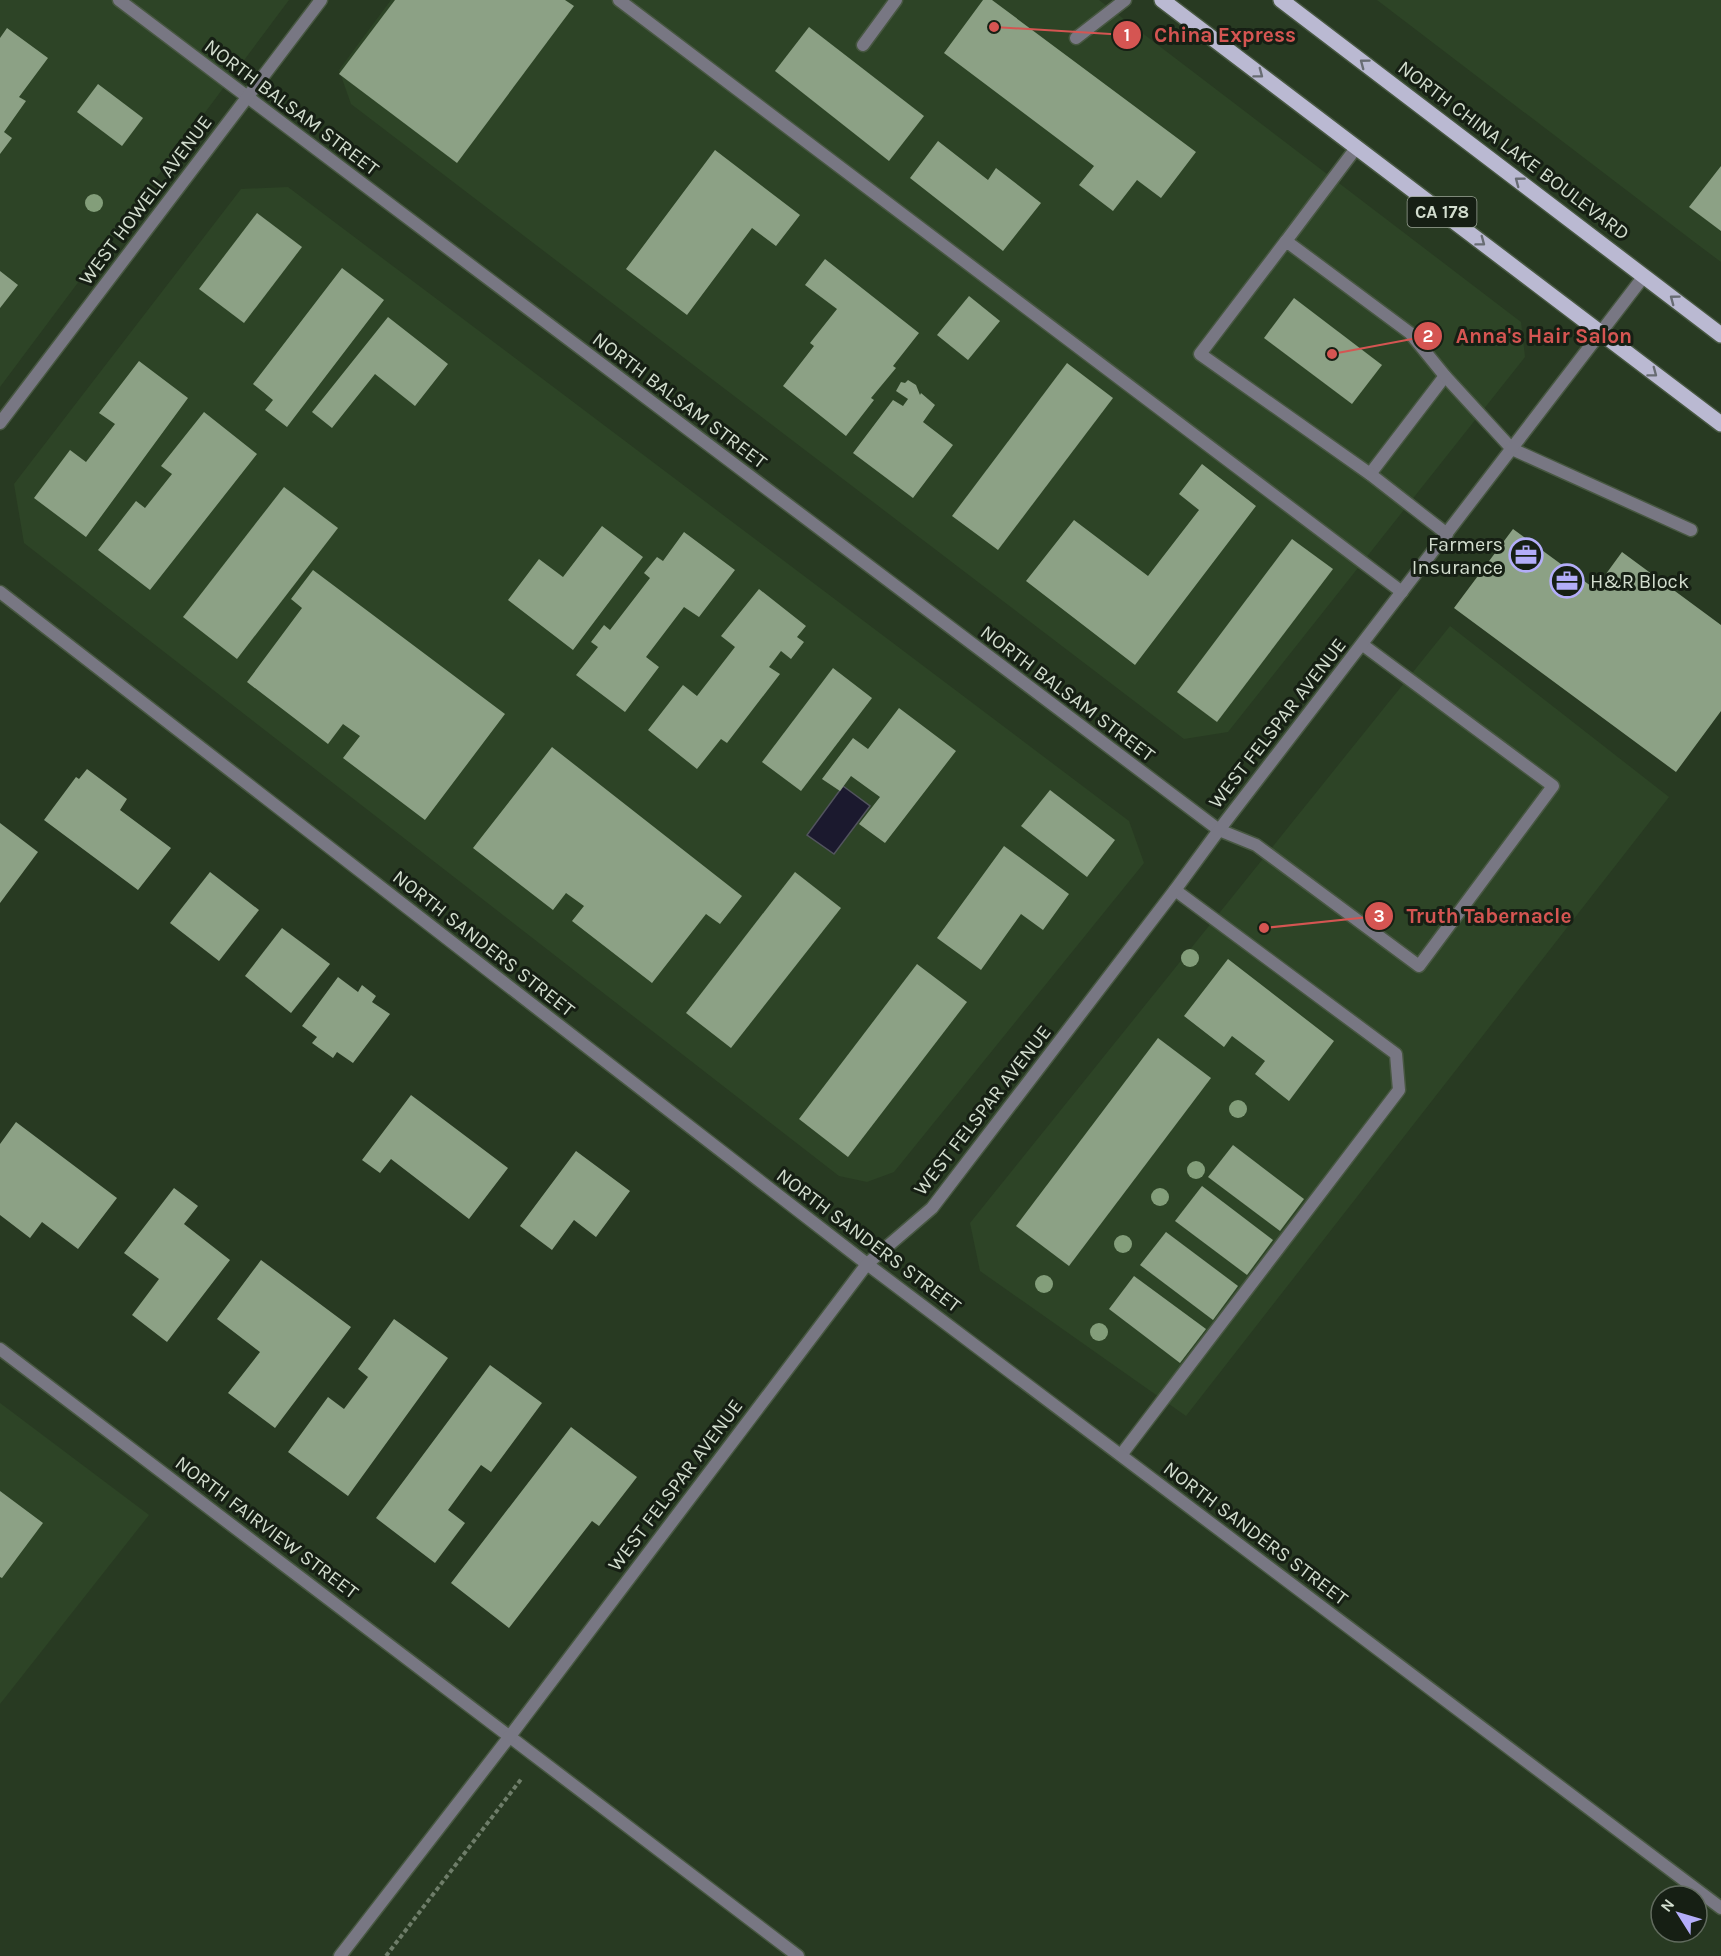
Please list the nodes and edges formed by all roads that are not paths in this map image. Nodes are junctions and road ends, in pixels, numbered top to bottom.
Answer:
1 (119, 0) edge
2 (321, 0) edge
3 (619, 0) edge
4 (896, 0) edge
5 (1125, 0) edge
6 (1162, 0) edge
7 (1281, 0) edge
8 (1076, 38) dead end
9 (863, 45) dead end
10 (248, 97) junction
11 (1356, 148) junction
12 (1286, 241) junction
13 (1644, 276) junction
14 (1600, 332) junction
15 (1721, 334) edge
16 (1445, 376) junction
17 (0, 423) edge
18 (1721, 424) edge
19 (1512, 449) junction
20 (1370, 474) junction
21 (1691, 530) dead end
22 (1447, 534) junction
23 (0, 592) edge
24 (1402, 592) junction
25 (1363, 645) junction
26 (1219, 830) junction
27 (1175, 890) junction
28 (867, 1264) junction
29 (0, 1349) edge
30 (1121, 1455) junction
31 (510, 1736) junction
32 (1721, 1908) edge
33 (340, 1956) edge
34 (798, 1956) edge

1 - 10 street, NORTH BALSAM STREET
2 - 10 street, WEST HOWELL AVENUE
3 - 24 street
4 - 9 street
5 - 8 street
6 -> 11 main road, CA 178
13 -> 7 main road, NORTH CHINA LAKE BOULEVARD
10 - 17 street, WEST HOWELL AVENUE
10 - 26 street, NORTH BALSAM STREET
11 - 12 street
11 -> 14 main road, CA 178
12 - 16 street
12 - 20 street
13 - 14 street, WEST FELSPAR AVENUE
15 -> 13 main road, NORTH CHINA LAKE BOULEVARD
14 -> 18 main road, CA 178
14 - 19 street, WEST FELSPAR AVENUE
16 - 19 street
16 - 20 street
19 - 21 street
19 - 22 street, WEST FELSPAR AVENUE
20 - 22 street
22 - 24 street, WEST FELSPAR AVENUE
23 - 28 street, NORTH SANDERS STREET
24 - 25 street, WEST FELSPAR AVENUE
25 - 26 street, WEST FELSPAR AVENUE
25 - 26 street, NORTH BALSAM STREET
26 - 27 street, WEST FELSPAR AVENUE
27 - 28 street, WEST FELSPAR AVENUE
27 - 30 street
28 - 30 street, NORTH SANDERS STREET
28 - 31 street, WEST FELSPAR AVENUE
29 - 31 street, NORTH FAIRVIEW STREET
30 - 32 street, NORTH SANDERS STREET
31 - 33 street, WEST FELSPAR AVENUE
31 - 34 street, NORTH FAIRVIEW STREET

